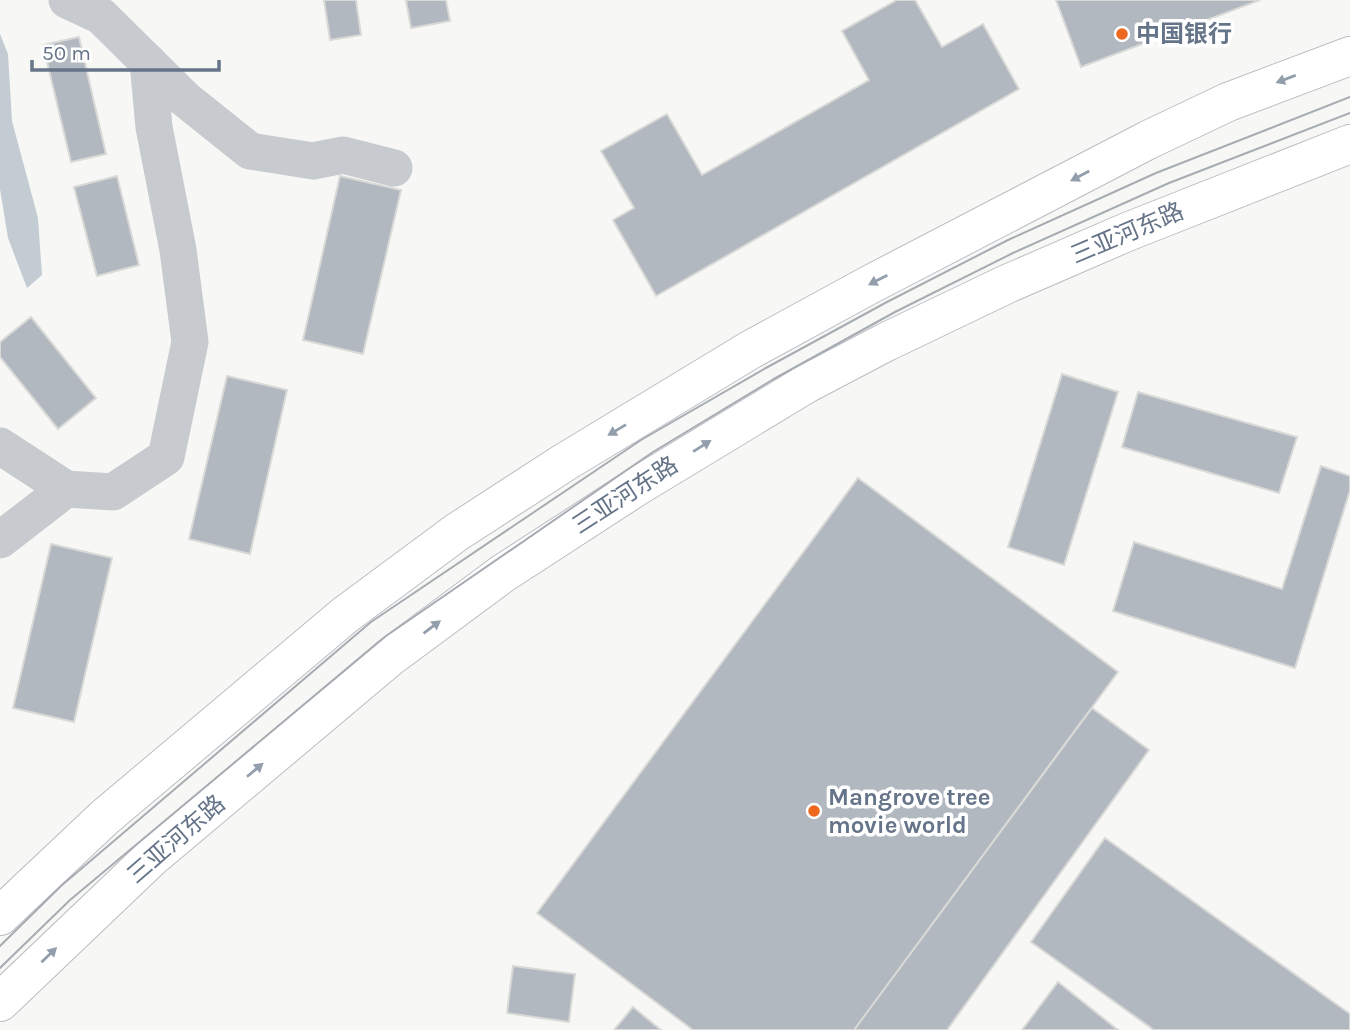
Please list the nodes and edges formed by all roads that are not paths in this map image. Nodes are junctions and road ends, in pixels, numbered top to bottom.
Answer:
1 (67, 0) edge
2 (1350, 56) edge
3 (148, 62) junction
4 (1350, 144) edge
5 (394, 168) dead end
6 (0, 446) edge
7 (66, 489) junction
8 (0, 540) edge
9 (0, 916) edge
10 (0, 1002) edge

1 - 3 lane
2 -> 9 main road
3 - 5 lane
3 - 7 lane
10 -> 4 main road, 三亚河东路
6 - 7 lane
7 - 8 lane

